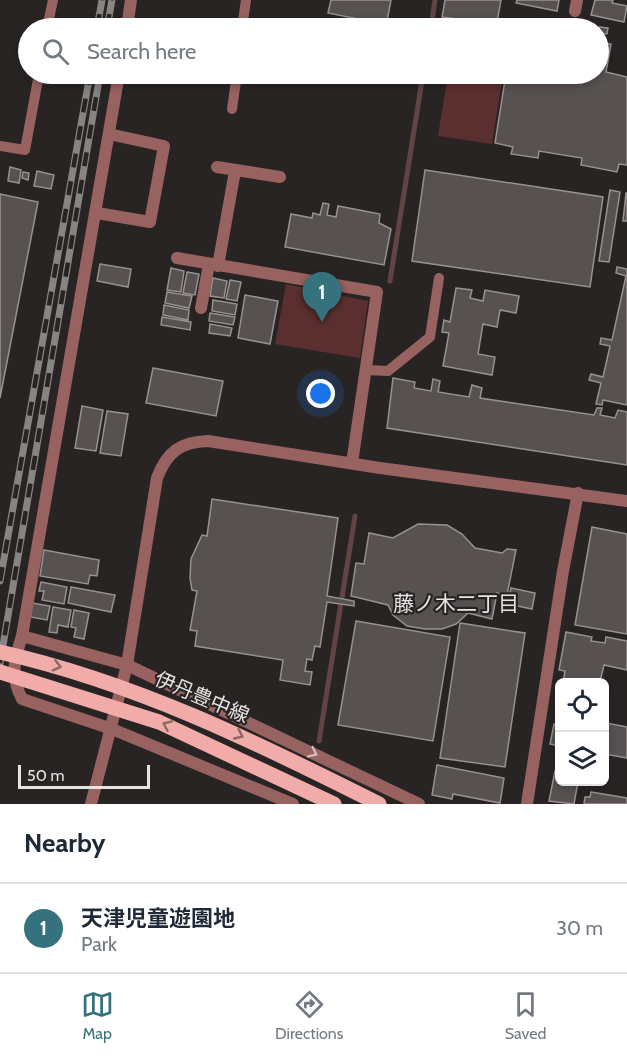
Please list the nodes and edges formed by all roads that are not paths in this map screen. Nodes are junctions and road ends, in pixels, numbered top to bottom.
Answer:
1 (52, 0) edge
2 (131, 0) edge
3 (246, 0) edge
4 (49, 18) edge
5 (128, 18) edge
6 (243, 18) edge
7 (37, 84) edge
8 (117, 84) edge
9 (236, 84) edge
10 (232, 109) dead end
11 (109, 134) junction
12 (0, 146) edge
13 (217, 167) dead end
14 (234, 171) junction
15 (280, 177) dead end
16 (97, 213) junction
17 (177, 258) dead end
18 (214, 265) junction
19 (439, 278) dead end
20 (201, 308) dead end
21 (366, 370) junction
22 (352, 464) junction
23 (578, 493) junction
24 (627, 501) edge
25 (22, 636) junction
26 (0, 652) edge
27 (127, 665) junction
28 (0, 672) edge
29 (112, 729) junction
30 (92, 804) edge
31 (293, 804) edge
32 (334, 804) edge
33 (379, 804) edge
34 (419, 804) edge
35 (527, 804) edge

1 - 4 lane
2 - 5 street
3 - 6 lane
7 - 12 lane
8 - 11 street
9 - 10 lane
11 - 16 street
11 - 16 street
13 - 14 street
14 - 15 street
14 - 18 street
16 - 25 street
17 - 18 street
18 - 20 street
18 - 21 street
19 - 21 lane
21 - 22 street
22 - 23 street
22 - 27 street
23 - 24 street
23 - 35 street
25 - 27 street
25 - 29 street
26 -> 33 main road, 伊丹豊中線, bridge
27 - 29 street
27 -> 34 street
32 -> 28 main road, 伊丹豊中線, bridge
29 - 30 street
29 - 31 street

